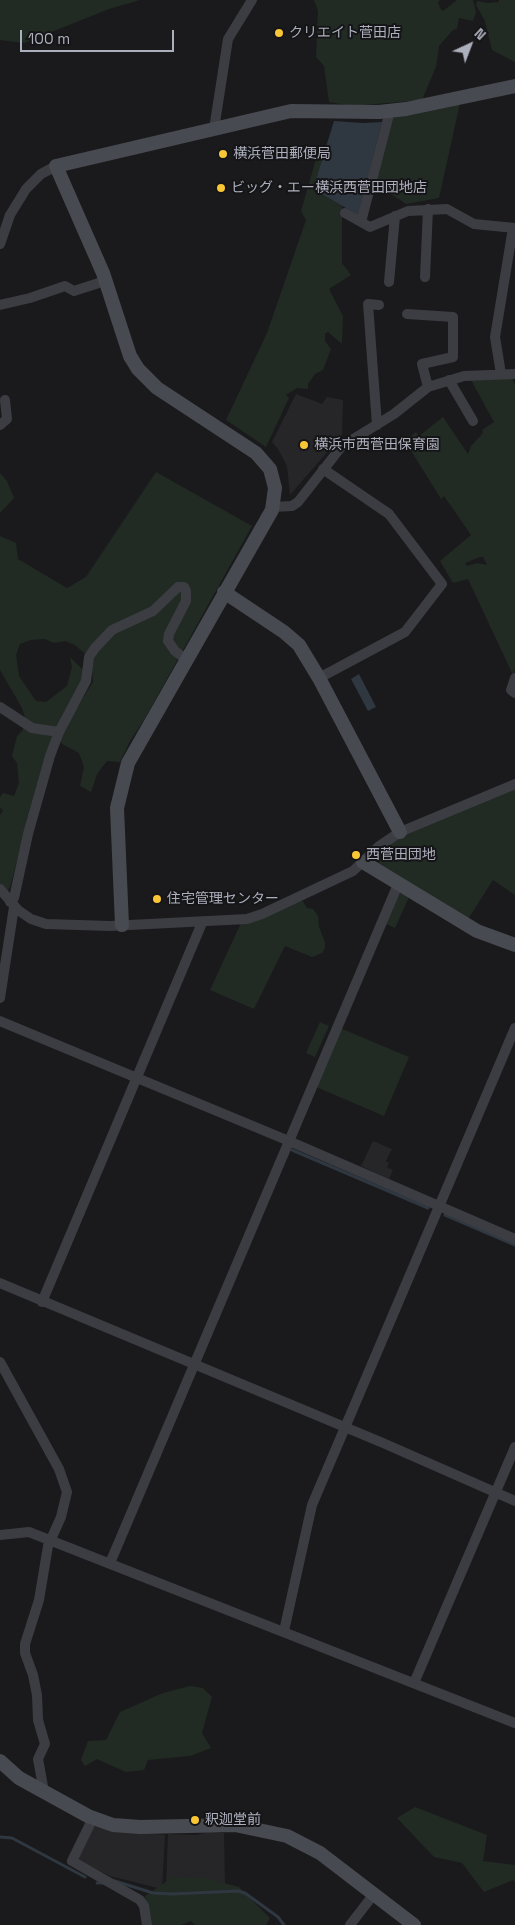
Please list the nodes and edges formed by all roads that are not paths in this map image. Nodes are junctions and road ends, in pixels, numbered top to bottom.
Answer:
1 (252, 0) edge
2 (515, 86) edge
3 (390, 111) junction
4 (214, 128) junction
5 (56, 166) junction
6 (428, 209) junction
7 (345, 213) dead end
8 (395, 216) junction
9 (5, 217) edge
10 (361, 222) junction
11 (514, 228) edge
12 (0, 244) edge
13 (425, 277) dead end
14 (105, 282) junction
15 (389, 282) dead end
16 (0, 305) edge
17 (379, 305) dead end
18 (407, 314) dead end
19 (501, 374) junction
20 (515, 374) edge
21 (449, 380) junction
22 (428, 387) junction
23 (5, 400) dead end
24 (473, 421) dead end
25 (0, 425) edge
26 (377, 425) junction
27 (323, 469) junction
28 (272, 507) junction
29 (224, 592) junction
30 (186, 659) junction
31 (320, 678) junction
32 (515, 678) edge
33 (515, 693) edge
34 (0, 707) edge
35 (58, 732) junction
36 (515, 784) edge
37 (400, 832) junction
38 (363, 862) junction
39 (399, 882) junction
40 (0, 889) edge
41 (12, 904) junction
42 (202, 923) junction
43 (122, 926) junction
44 (515, 944) edge
45 (0, 998) edge
46 (0, 1020) edge
47 (515, 1028) edge
48 (138, 1079) junction
49 (289, 1141) junction
50 (440, 1206) junction
51 (515, 1238) edge
52 (0, 1283) edge
53 (42, 1302) junction
54 (0, 1362) edge
55 (194, 1365) junction
56 (344, 1428) junction
57 (515, 1447) edge
58 (495, 1493) junction
59 (515, 1501) edge
60 (0, 1535) edge
61 (50, 1540) junction
62 (110, 1563) junction
63 (284, 1631) junction
64 (414, 1683) junction
65 (515, 1723) edge
66 (2, 1768) edge
67 (44, 1792) junction
68 (93, 1818) junction
69 (374, 1894) junction
70 (147, 1925) edge
71 (350, 1925) edge
72 (414, 1925) edge

1 - 4 street
2 - 3 street
3 - 4 street
3 - 10 street
4 - 5 street
5 - 9 street
5 - 14 street
6 - 8 street
6 - 11 street
6 - 13 street
7 - 10 street
8 - 10 street
8 - 15 street
9 - 12 street
11 - 19 street
14 - 16 street
14 - 28 street
17 - 26 street
18 - 22 street
19 - 20 street
19 - 21 street
21 - 22 street
21 - 24 street
22 - 26 street
23 - 25 street
26 - 27 street
27 - 28 street
27 - 31 street
28 - 29 street
29 - 30 street
29 - 31 street
30 - 35 street
30 - 43 street
31 - 37 street
32 - 33 street
34 - 35 street
35 - 41 street
36 - 37 street
37 - 38 street
38 - 39 street
38 - 42 street
39 - 44 street
39 - 49 street
40 - 41 street
41 - 43 street
41 - 45 street
42 - 43 street
42 - 48 street
46 - 48 street
47 - 50 street
48 - 49 street
48 - 53 street
49 - 50 street
49 - 55 street
50 - 51 street
50 - 56 street
52 - 53 street
53 - 55 street
54 - 61 street
55 - 56 street
55 - 62 street
56 - 58 street
56 - 63 street
57 - 58 street
58 - 59 street
58 - 64 street
60 - 61 street
61 - 62 street
61 - 67 street
62 - 63 street
63 - 64 street
64 - 65 street
66 - 67 street
67 - 68 street
68 - 69 street
68 - 70 street
69 - 71 street
69 - 72 street

